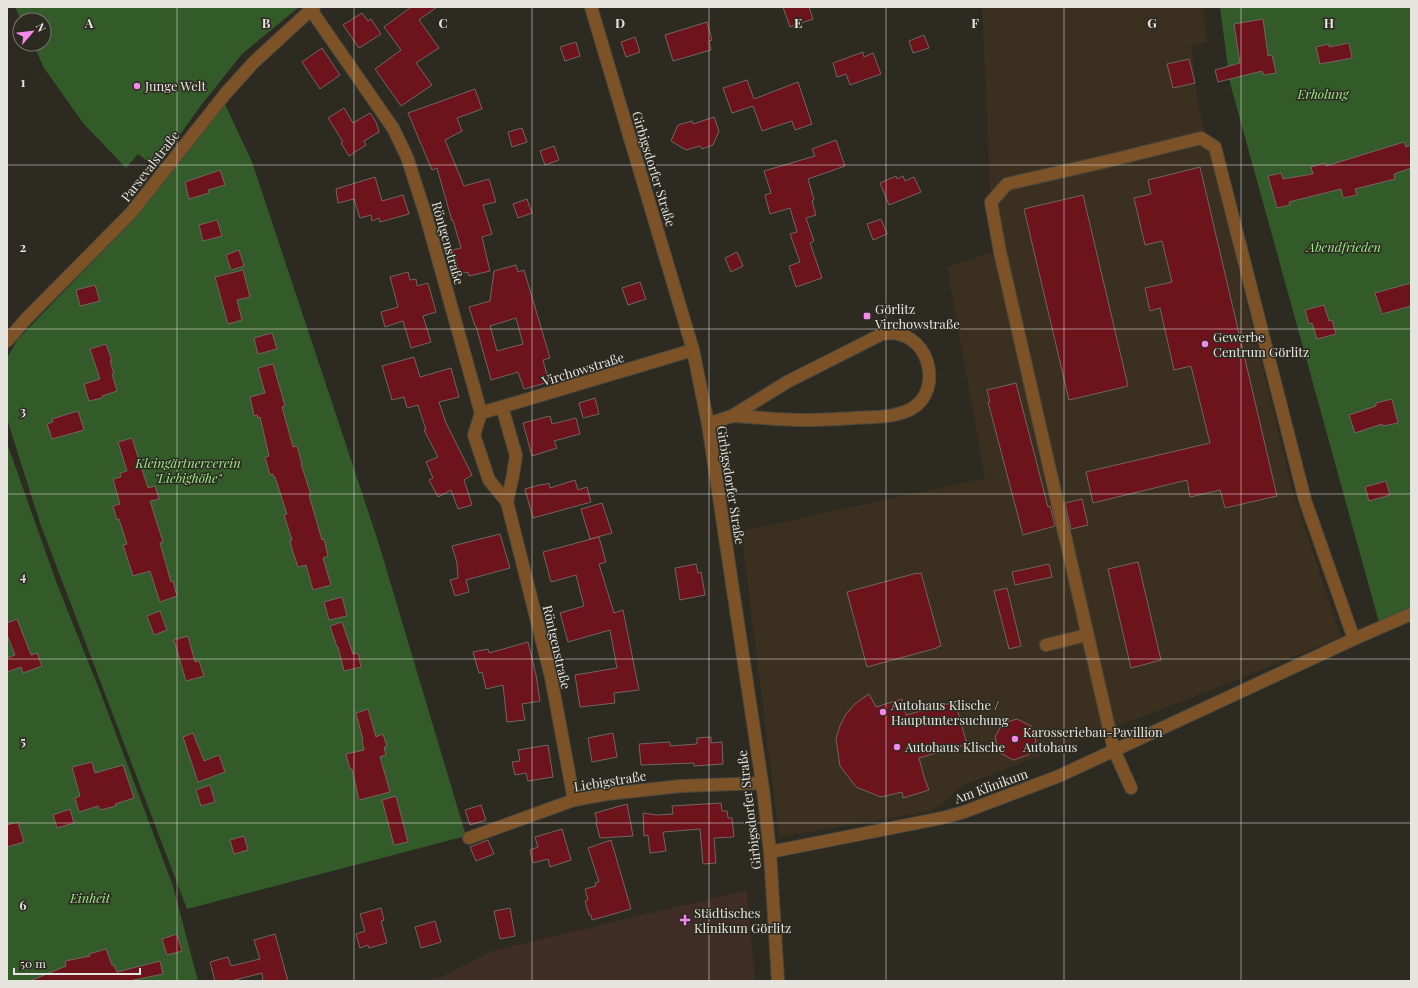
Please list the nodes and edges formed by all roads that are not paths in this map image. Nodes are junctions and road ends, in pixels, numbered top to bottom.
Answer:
1 (591, 7) edge
2 (313, 8) edge
3 (7, 341) edge
4 (693, 350) junction
5 (502, 407) junction
6 (481, 413) junction
7 (732, 416) junction
8 (708, 424) junction
9 (507, 502) junction
10 (1411, 614) edge
11 (1087, 635) junction
12 (1354, 639) junction
13 (1046, 645) dead end
14 (1114, 750) junction
15 (762, 782) junction
16 (1131, 788) dead end
17 (574, 800) junction
18 (469, 838) dead end
19 (770, 852) junction
20 (774, 980) edge

1 - 4 street, Girbigsdorfer Straße
2 - 3 street, Parsevalstraße
2 - 6 street, Röntgenstraße
4 - 5 street, Virchowstraße
4 - 8 street, Girbigsdorfer Straße
5 - 6 street, Virchowstraße
5 - 9 street, Röntgenstraße
6 - 9 street, Röntgenstraße
7 - 7 street
7 - 8 street
8 - 15 street, Girbigsdorfer Straße
9 - 17 street, Röntgenstraße
10 - 12 street, Am Klinikum
11 - 12 street
11 - 13 street
11 - 14 street
12 - 14 street, Am Klinikum
14 - 16 street
14 - 19 street, Am Klinikum
15 - 17 street, Liebigstraße
15 - 19 street, Girbigsdorfer Straße
17 - 18 street, Liebigstraße
19 - 20 street, Girbigsdorfer Straße

